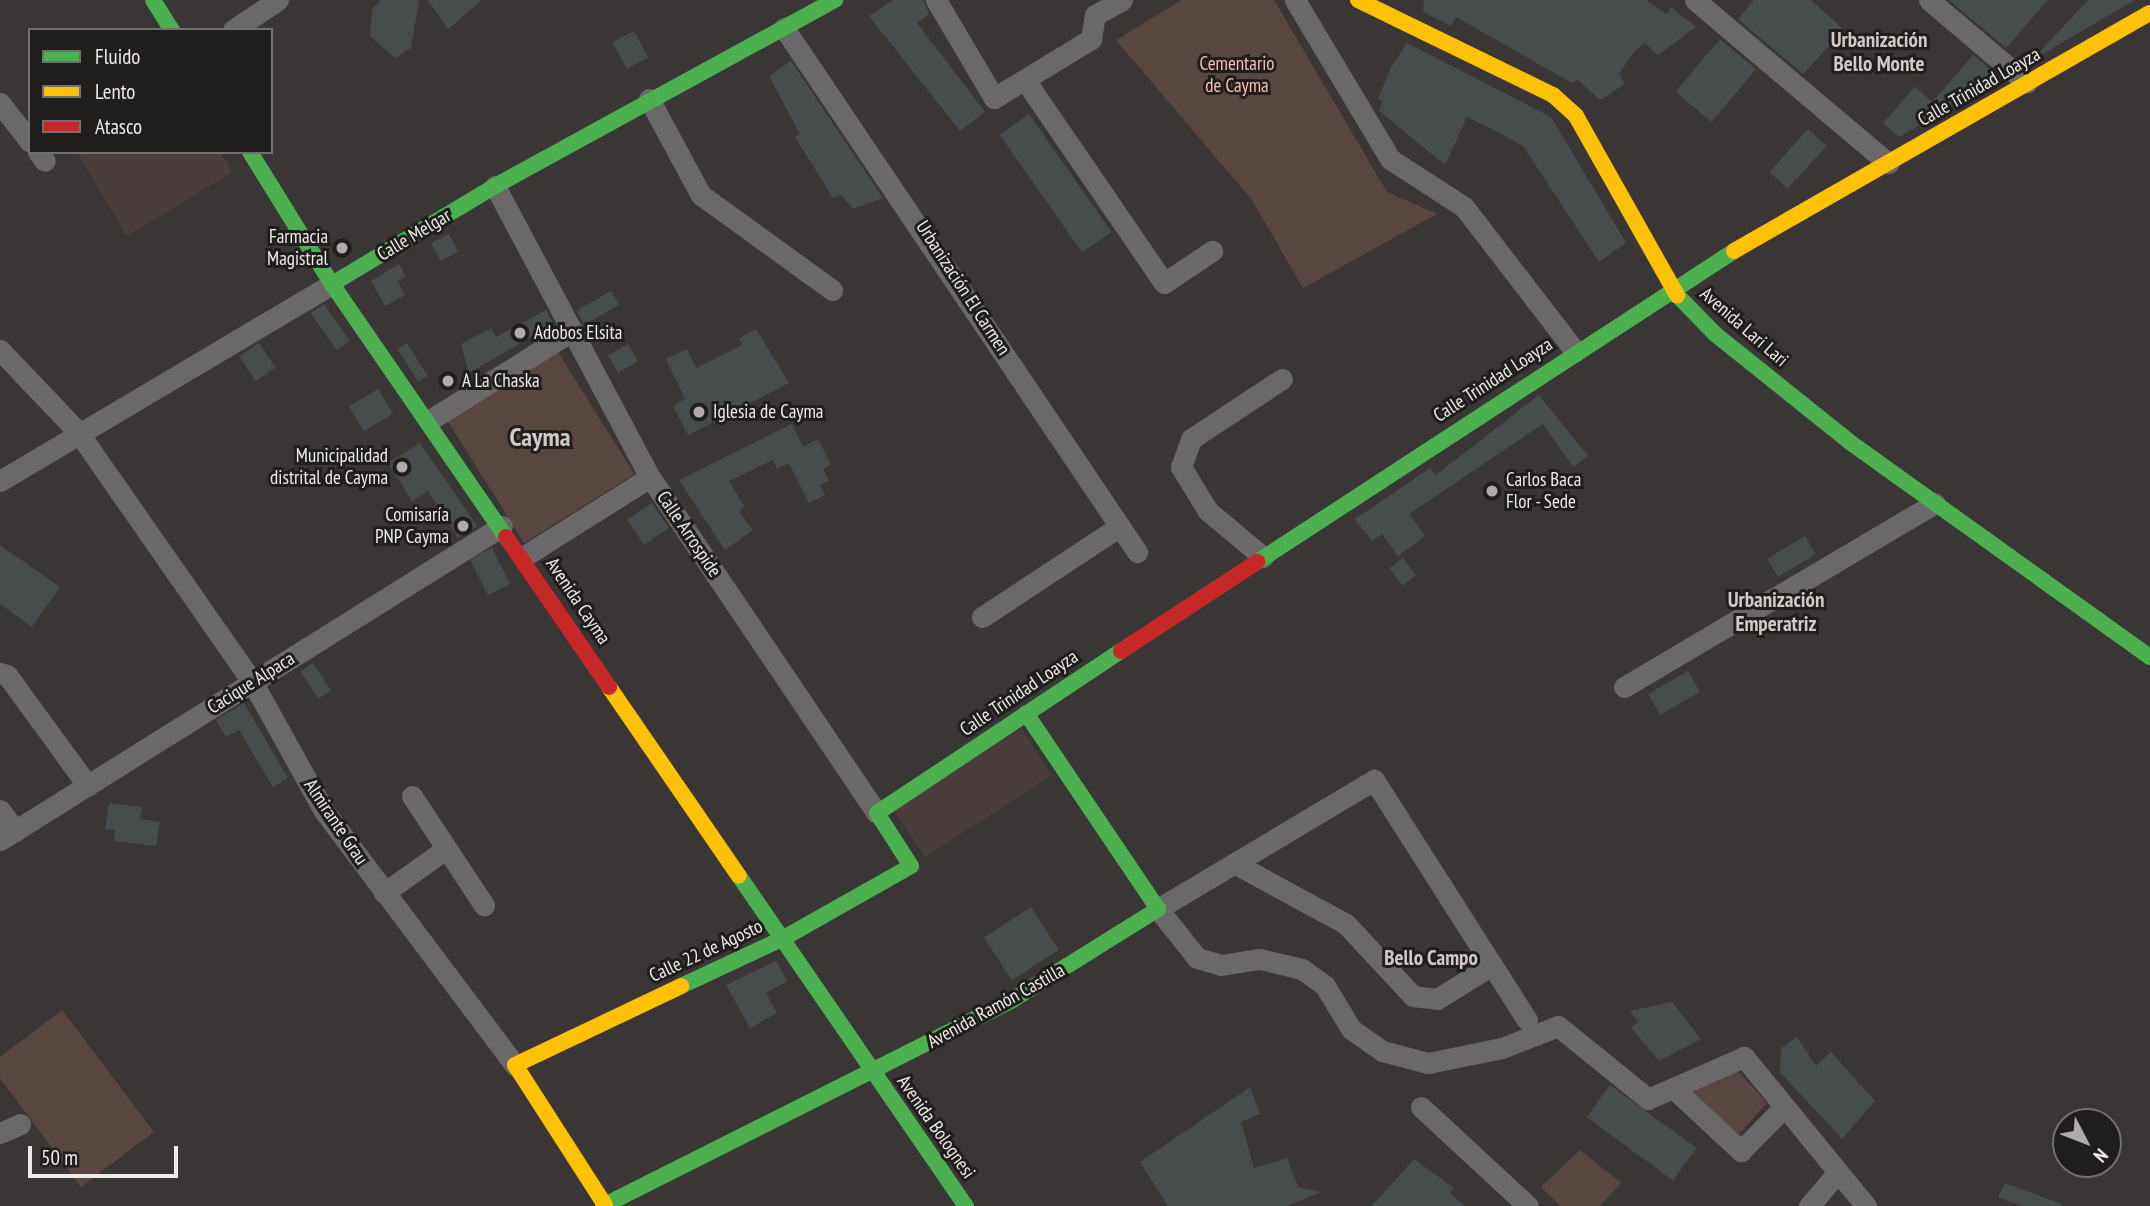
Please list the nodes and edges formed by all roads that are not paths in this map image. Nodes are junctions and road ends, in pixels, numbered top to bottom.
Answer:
1 (153, 0) edge
2 (278, 0) edge
3 (835, 0) edge
4 (936, 0) edge
5 (1122, 0) edge
6 (1295, 0) edge
7 (1358, 0) edge
8 (1695, 0) edge
9 (1928, 0) edge
10 (2143, 0) edge
11 (1099, 5) edge
12 (2150, 5) edge
13 (2150, 13) edge
14 (785, 27) junction
15 (171, 28) edge
16 (236, 28) edge
17 (1025, 80) junction
18 (2027, 83) junction
19 (649, 99) junction
20 (0, 103) edge
21 (28, 139) edge
22 (251, 154) edge
23 (1888, 163) junction
24 (495, 186) junction
25 (1212, 251) dead end
26 (332, 284) junction
27 (1670, 288) junction
28 (832, 289) dead end
29 (572, 331) junction
30 (0, 350) edge
31 (1575, 351) junction
32 (1282, 379) dead end
33 (430, 420) junction
34 (78, 432) junction
35 (650, 477) junction
36 (0, 481) edge
37 (1935, 503) junction
38 (502, 526) junction
39 (1120, 526) junction
40 (1137, 552) dead end
41 (523, 556) junction
42 (1263, 557) junction
43 (982, 617) dead end
44 (2150, 657) edge
45 (0, 673) edge
46 (253, 683) junction
47 (1624, 687) dead end
48 (1026, 713) junction
49 (88, 786) junction
50 (412, 796) dead end
51 (0, 810) edge
52 (877, 813) junction
53 (7, 836) edge
54 (447, 848) junction
55 (1234, 863) junction
56 (911, 866) joint
57 (384, 893) junction
58 (484, 905) dead end
59 (1158, 909) junction
60 (782, 939) junction
61 (1492, 965) junction
62 (1527, 1020) dead end
63 (514, 1065) junction
64 (872, 1072) junction
65 (1673, 1088) junction
66 (1421, 1107) dead end
67 (1784, 1107) junction
68 (20, 1124) dead end
69 (0, 1133) edge
70 (1838, 1172) junction
71 (605, 1206) edge
72 (966, 1206) edge
73 (1528, 1206) edge
74 (1809, 1206) edge
75 (1866, 1206) edge

1 - 15 street
2 - 16 street
3 - 14 street, Calle Melgar
4 - 17 street
5 - 11 street
6 - 31 street
7 - 27 street, Avenida Lari Lari
8 - 23 street
9 - 18 street
10 - 12 street
11 - 17 street
13 - 18 street, Calle Trinidad Loayza
14 - 19 street, Calle Melgar
14 - 39 street, Urbanización El Carmen
17 - 25 street
18 - 23 street, Calle Trinidad Loayza
19 - 24 street, Calle Melgar
19 - 28 street
20 - 21 street
22 - 26 street, Avenida Cayma
23 - 27 street, Calle Trinidad Loayza
24 - 26 street, Calle Melgar
24 - 29 street, Calle Arrospide
26 - 33 street, Avenida Cayma
26 - 34 street, Calle Melgar
27 - 31 street, Calle Trinidad Loayza
27 - 37 street, Avenida Lari Lari
29 - 33 street
29 - 35 street, Calle Arrospide
30 - 34 street, Almirante Grau
31 - 42 street, Calle Trinidad Loayza
32 - 42 street
33 - 38 street, Avenida Cayma
34 - 36 street, Calle Melgar
34 - 46 street, Almirante Grau
35 - 41 street
35 - 52 street, Calle Arrospide
37 - 44 street, Avenida Lari Lari
37 - 47 street
38 - 41 street, Avenida Cayma
38 - 46 street, Cacique Alpaca
39 - 40 street, Urbanización El Carmen
39 - 43 street
41 - 60 street, Avenida Cayma
42 - 48 street, Calle Trinidad Loayza
45 - 49 street
46 - 49 street, Cacique Alpaca
46 - 57 street, Almirante Grau
48 - 52 street, Calle Trinidad Loayza
48 - 59 street
49 - 53 street, Cacique Alpaca
50 - 54 street
51 - 53 street
52 - 56 street, Calle Arrospide
54 - 57 street
54 - 58 street
55 - 59 street, Avenida Ramón Castilla
55 - 61 street
55 - 61 street, Avenida Ramón Castilla
56 - 60 street, Calle 22 de Agosto
57 - 63 street, Almirante Grau
59 - 64 street, Avenida Ramón Castilla
59 - 65 street
60 - 63 street, Calle 22 de Agosto
60 - 64 street, Avenida Cayma
61 - 62 street
63 - 71 street, Almirante Grau
64 - 71 street, Avenida Ramón Castilla
64 - 72 street, Avenida Bolognesi
65 - 67 street
65 - 67 street
66 - 73 street
67 - 70 street
68 - 69 street
70 - 74 street
70 - 75 street

